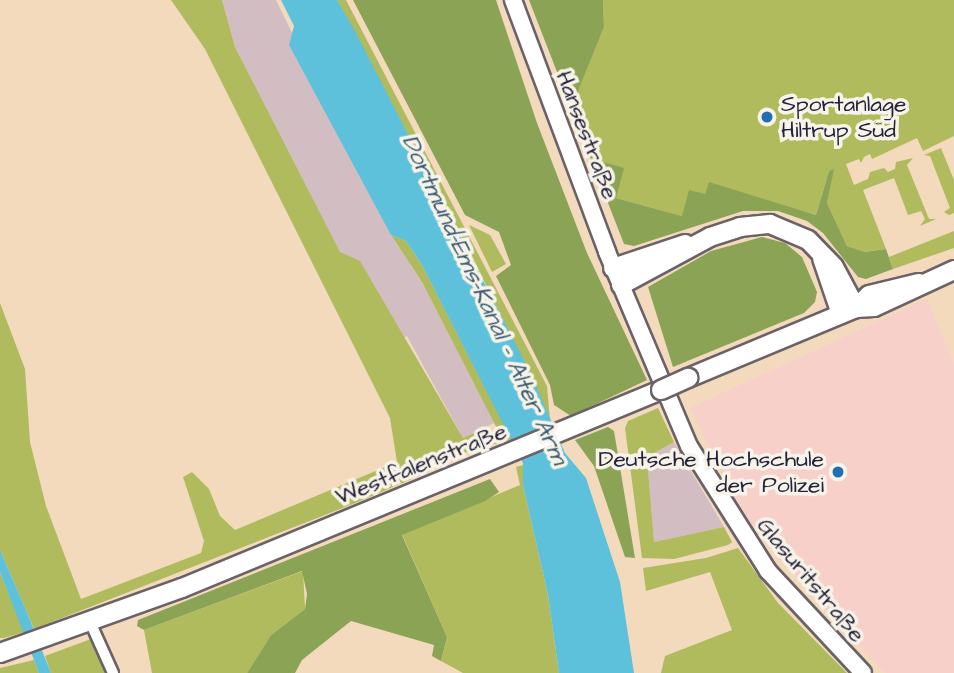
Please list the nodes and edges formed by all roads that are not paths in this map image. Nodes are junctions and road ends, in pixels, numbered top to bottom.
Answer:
1 (513, 0) edge
2 (696, 243) junction
3 (614, 268) junction
4 (954, 270) edge
5 (621, 285) junction
6 (849, 311) junction
7 (90, 624) junction
8 (5, 652) edge
9 (113, 673) edge
10 (863, 673) edge

1 - 3 main road, Hansestraße
2 - 3 main road
2 - 5 main road
2 - 6 main road
3 - 5 main road, Hansestraße
4 - 6 main road, Westfalenstraße
5 - 10 main road, Glasuritstraße
6 - 7 main road, Westfalenstraße, bridge
7 - 8 main road, Westfalenstraße
7 - 9 street

